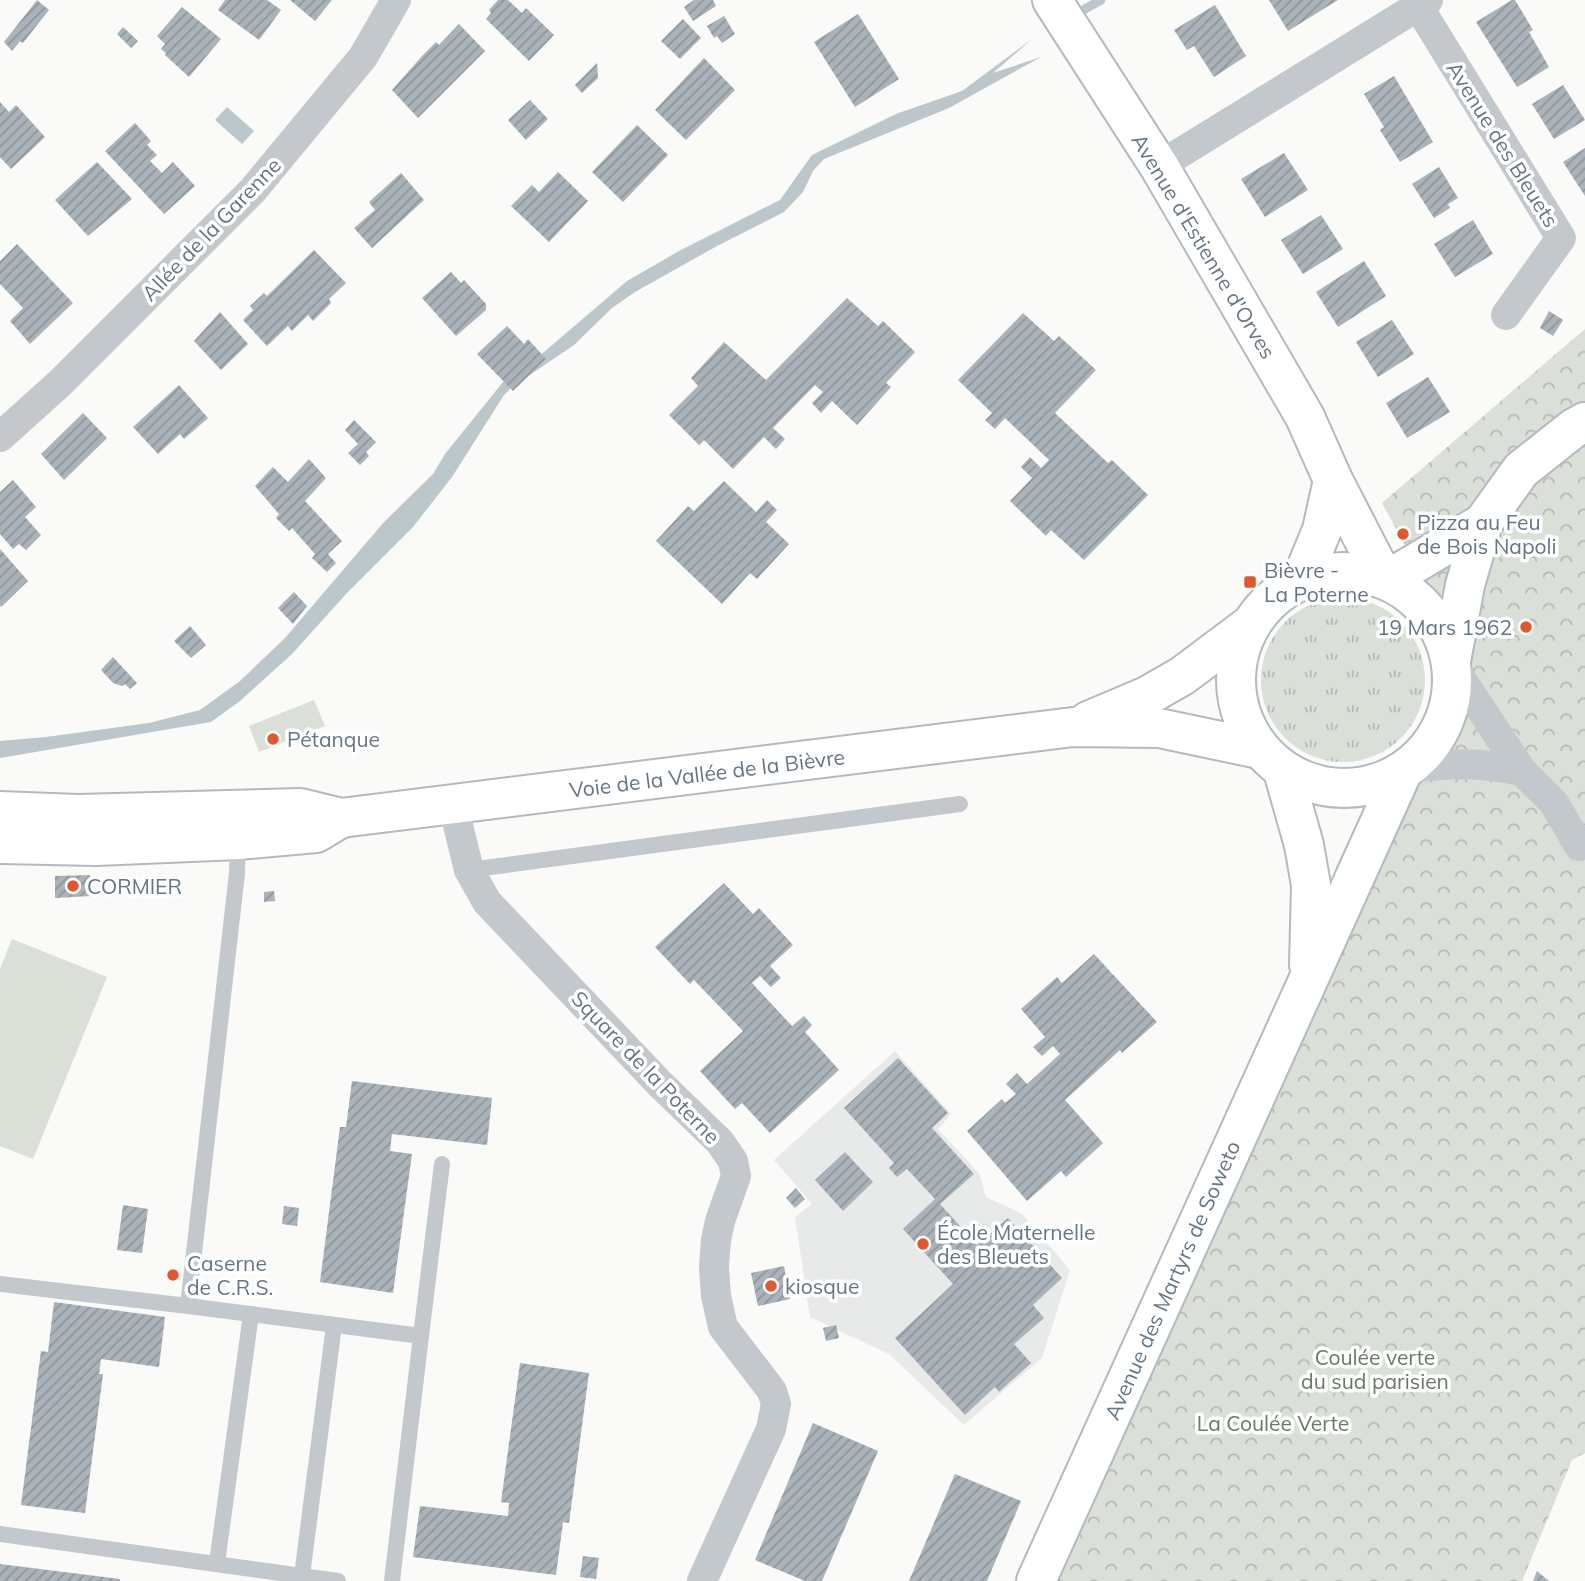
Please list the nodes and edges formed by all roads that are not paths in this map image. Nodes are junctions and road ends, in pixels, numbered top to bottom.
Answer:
1 (396, 0) edge
2 (1422, 3) edge
3 (1058, 9) edge
4 (1159, 166) junction
5 (1506, 315) dead end
6 (1585, 422) edge
7 (0, 437) edge
8 (1333, 480) junction
9 (1483, 523) junction
10 (1385, 580) junction
11 (1301, 581) junction
12 (1250, 625) junction
13 (1452, 664) junction
14 (1073, 727) junction
15 (1271, 760) junction
16 (1405, 771) junction
17 (1522, 771) junction
18 (960, 804) dead end
19 (453, 805) junction
20 (270, 809) junction
21 (0, 811) edge
22 (341, 818) junction
23 (0, 828) edge
24 (238, 840) junction
25 (0, 844) edge
26 (1579, 846) dead end
27 (469, 870) junction
28 (1309, 979) junction
29 (442, 1164) dead end
30 (0, 1284) edge
31 (188, 1306) junction
32 (251, 1314) junction
33 (334, 1325) junction
34 (421, 1336) junction
35 (0, 1534) edge
36 (217, 1563) junction
37 (302, 1576) junction
38 (338, 1581) edge
39 (392, 1581) edge
40 (702, 1581) edge
41 (1036, 1581) edge

1 - 7 street, Allée de la Garenne
2 - 4 street, Avenue des Bleuets
2 - 5 street, Avenue des Bleuets
3 - 4 main road, Avenue d'Estienne d'Orves
4 - 8 main road, Avenue d'Estienne d'Orves
6 - 9 main road
8 - 10 main road, Avenue d'Estienne d'Orves
8 - 11 main road
9 - 10 main road
9 - 13 main road
10 - 11 main road
10 - 13 main road
11 - 12 main road
12 - 14 main road, Voie de la Vallée de la Bièvre
12 - 15 main road
13 - 16 main road
13 - 17 street
14 - 15 main road, Voie de la Vallée de la Bièvre
14 - 19 main road, Voie de la Vallée de la Bièvre
15 - 16 main road
15 - 28 main road, Avenue des Martyrs de Soweto
16 - 17 street
16 - 28 main road, Avenue des Martyrs de Soweto
17 - 26 street
18 - 27 lane
19 - 22 main road, Voie de la Vallée de la Bièvre
19 - 27 street, Square de la Poterne
20 - 21 main road, Voie de la Vallée de la Bièvre
20 - 22 main road, Voie de la Vallée de la Bièvre
20 - 23 main road
22 - 24 main road, Voie de la Vallée de la Bièvre
24 - 25 main road, Voie de la Vallée de la Bièvre
24 - 31 lane
27 - 40 street, Square de la Poterne
28 - 41 main road, Avenue des Martyrs de Soweto
29 - 34 lane
30 - 31 lane
31 - 32 lane
32 - 33 lane
32 - 36 lane
33 - 34 lane
33 - 37 lane
34 - 39 lane
35 - 36 lane
36 - 37 lane
37 - 38 lane

